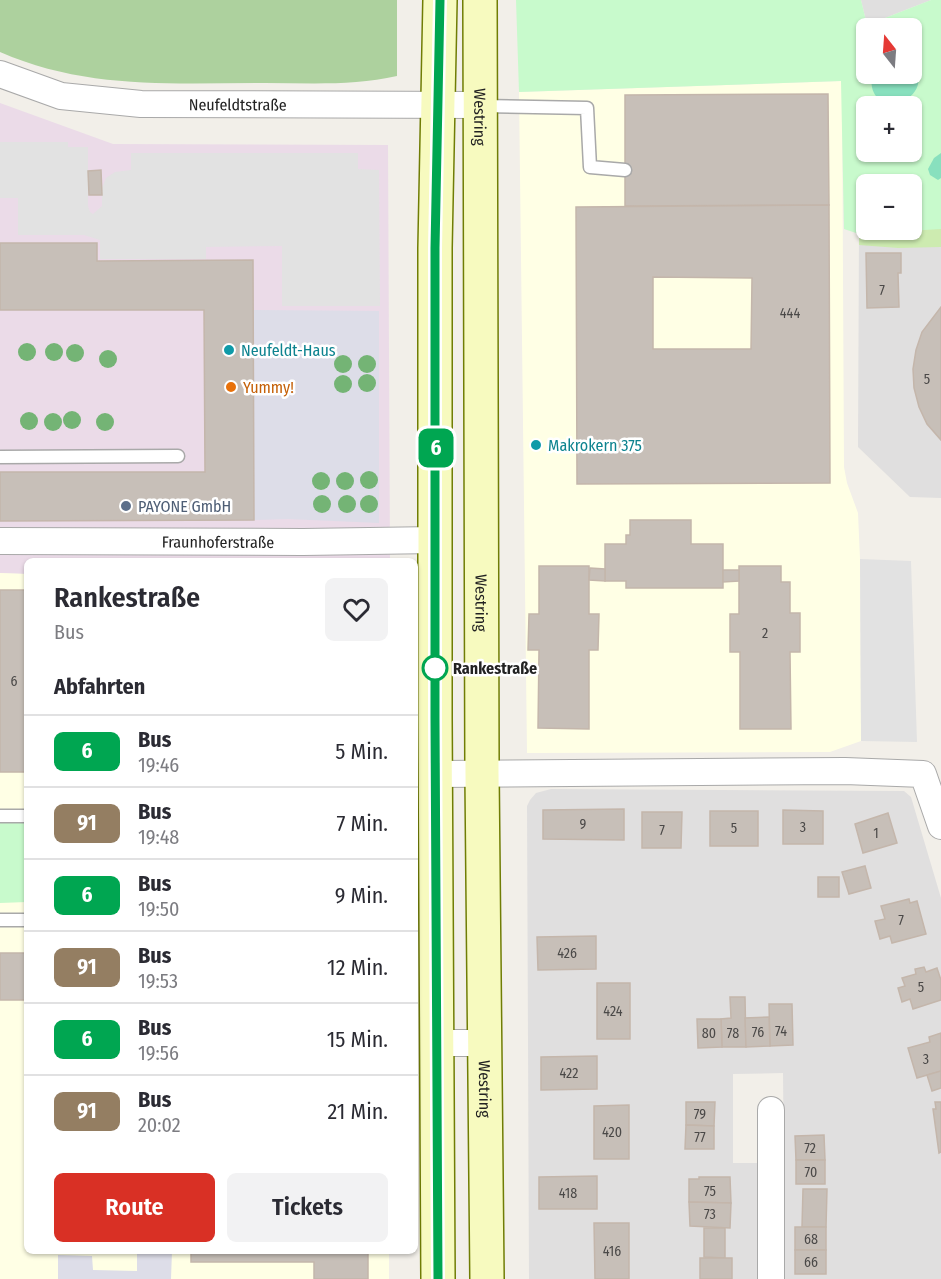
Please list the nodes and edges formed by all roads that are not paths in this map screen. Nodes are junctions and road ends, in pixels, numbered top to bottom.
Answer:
1 (440, 0) edge
2 (480, 0) edge
3 (0, 74) edge
4 (438, 104) junction
5 (479, 105) junction
6 (625, 170) dead end
7 (178, 456) dead end
8 (0, 457) edge
9 (436, 540) junction
10 (0, 541) edge
11 (303, 552) edge
12 (435, 774) junction
13 (482, 774) junction
14 (0, 816) edge
15 (24, 816) edge
16 (941, 826) edge
17 (0, 920) edge
18 (24, 920) edge
19 (436, 1043) junction
20 (484, 1043) junction
21 (771, 1110) dead end
22 (438, 1279) edge
23 (487, 1279) edge
24 (771, 1279) edge

1 - 4 main road
2 - 5 main road, Westring
3 - 4 street, Neufeldtstraße
4 - 5 street, Neufeldtstraße
4 - 9 main road
5 - 6 lane
5 - 13 main road, Westring
7 - 8 lane
9 - 11 street, Fraunhoferstraße
9 - 12 main road
10 - 11 street, Fraunhoferstraße
12 - 13 street
12 - 19 main road
13 - 16 street
13 - 20 main road, Westring
14 - 15 lane
17 - 18 lane
19 - 20 street
19 - 22 main road
20 - 23 main road, Westring
21 - 24 street

